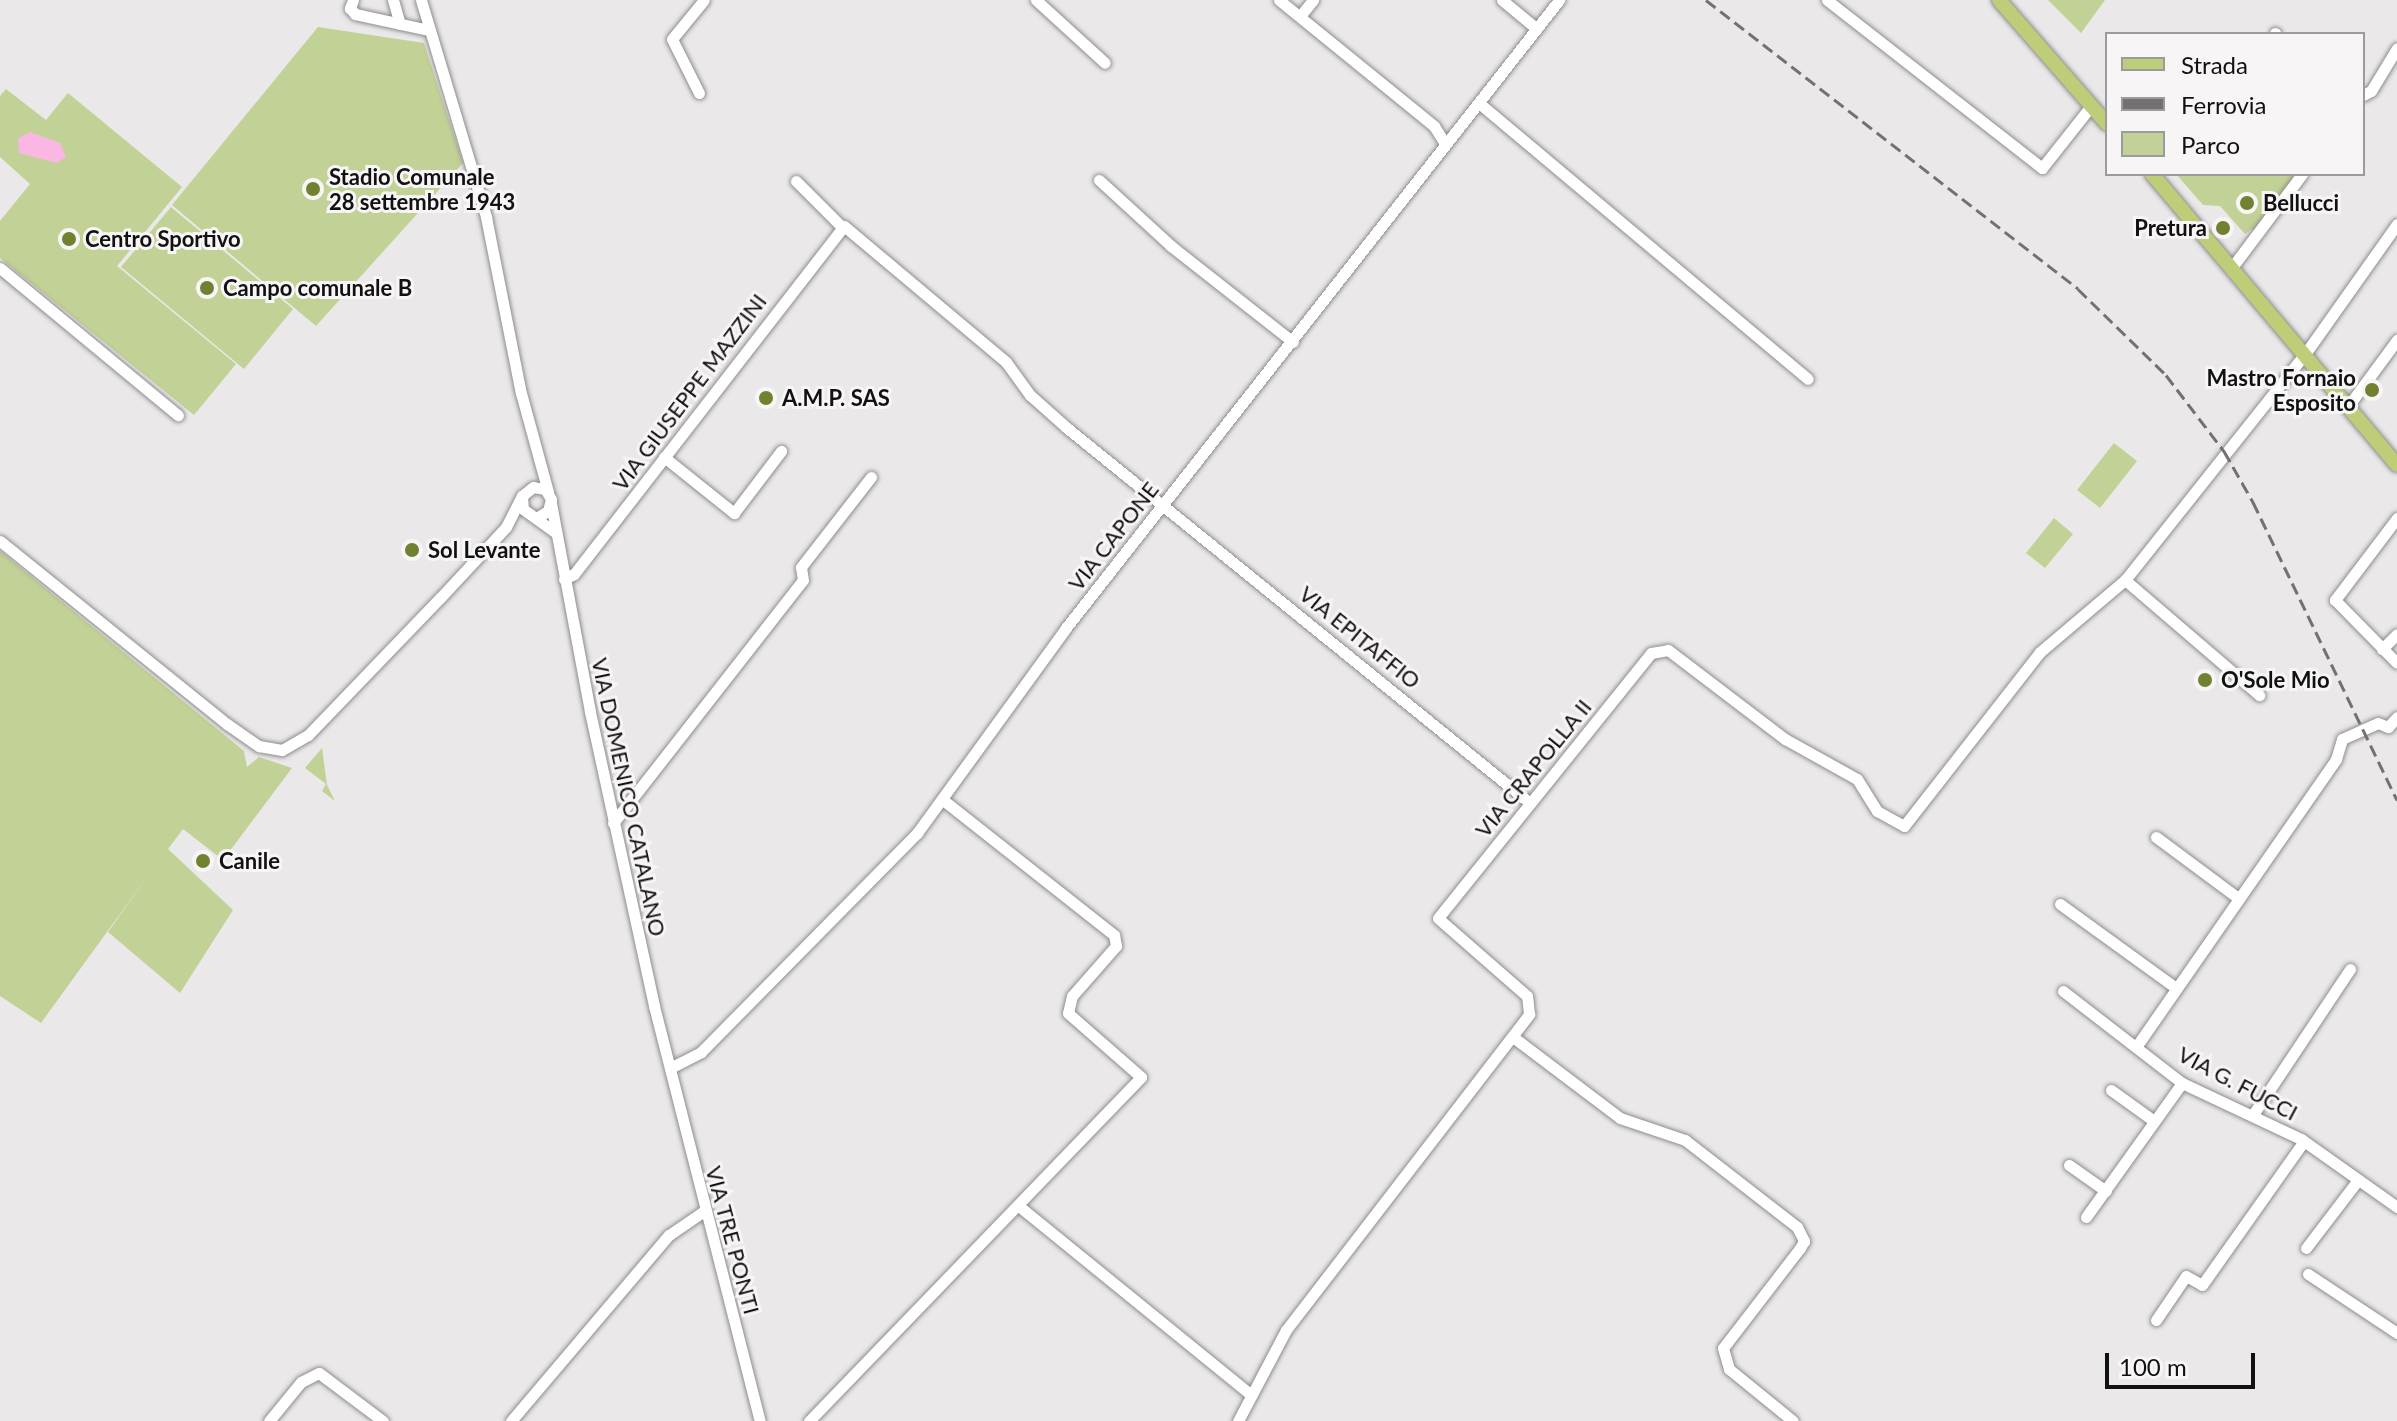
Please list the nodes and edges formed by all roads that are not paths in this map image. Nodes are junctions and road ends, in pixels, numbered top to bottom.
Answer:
1 (353, 0) edge
2 (393, 0) edge
3 (421, 0) edge
4 (704, 0) edge
5 (1036, 0) edge
6 (1279, 0) edge
7 (1313, 0) edge
8 (1502, 0) edge
9 (1559, 0) edge
10 (1827, 0) edge
11 (1999, 0) edge
12 (1300, 16) junction
13 (400, 24) junction
14 (1537, 29) junction
15 (429, 30) junction
16 (2397, 48) edge
17 (1105, 63) dead end
18 (699, 93) dead end
19 (2365, 94) edge
20 (1479, 103) junction
21 (2091, 106) junction
22 (2105, 122) edge
23 (1444, 142) junction
24 (2154, 176) edge
25 (2300, 176) edge
26 (1099, 180) dead end
27 (796, 181) dead end
28 (2397, 224) edge
29 (842, 227) junction
30 (2233, 266) junction
31 (0, 268) edge
32 (2397, 340) edge
33 (1293, 342) junction
34 (2305, 354) junction
35 (1808, 379) dead end
36 (2349, 405) junction
37 (178, 415) dead end
38 (2374, 435) junction
39 (2397, 447) edge
40 (781, 451) dead end
41 (664, 457) junction
42 (2397, 465) edge
43 (538, 466) junction
44 (871, 477) dead end
45 (525, 492) junction
46 (550, 498) junction
47 (1164, 504) junction
48 (536, 517) junction
49 (2397, 518) edge
50 (506, 527) junction
51 (555, 533) junction
52 (0, 541) edge
53 (564, 579) junction
54 (2125, 580) junction
55 (2397, 634) edge
56 (2382, 649) junction
57 (2397, 663) edge
58 (2259, 695) dead end
59 (2397, 717) edge
60 (942, 799) junction
61 (1530, 803) junction
62 (613, 823) junction
63 (2156, 837) dead end
64 (2238, 898) junction
65 (2060, 904) dead end
66 (2350, 969) dead end
67 (2176, 988) junction
68 (2063, 991) dead end
69 (1513, 1037) junction
70 (2136, 1047) junction
71 (670, 1068) junction
72 (2182, 1083) junction
73 (2111, 1090) dead end
74 (2254, 1113) junction
75 (2154, 1121) junction
76 (2304, 1141) junction
77 (2069, 1165) dead end
78 (2358, 1180) junction
79 (2106, 1191) junction
80 (1020, 1207) junction
81 (2397, 1207) edge
82 (704, 1211) junction
83 (2086, 1217) dead end
84 (2306, 1248) dead end
85 (2308, 1274) dead end
86 (2156, 1320) dead end
87 (2397, 1333) edge
88 (1251, 1395) junction
89 (269, 1421) edge
90 (383, 1421) edge
91 (511, 1421) edge
92 (760, 1421) edge
93 (809, 1421) edge
94 (1238, 1421) edge
95 (1793, 1421) edge

1 - 13 street
2 - 13 street
3 - 15 street, VIA DOMENICO CATALANO
4 - 18 street
5 - 17 street
6 - 12 street
7 - 12 street
8 - 14 street
9 - 14 street, VIA CAPONE
10 - 21 street
11 - 21 main road
12 - 23 street
13 - 15 street
14 - 20 street, VIA CAPONE
15 - 43 street, VIA DOMENICO CATALANO
16 - 19 street
20 - 23 street, VIA CAPONE
20 - 35 street
21 - 22 main road
23 - 33 street, VIA CAPONE
24 - 30 main road
25 - 30 street
26 - 33 street
27 - 29 street
28 - 34 street, VIA CRAPOLLA II
29 - 41 street, VIA GIUSEPPE MAZZINI
29 - 47 street
30 - 34 main road
31 - 37 street
32 - 36 street
33 - 47 street, VIA CAPONE
34 - 36 main road
34 - 54 street, VIA CRAPOLLA II
36 - 38 main road
38 - 39 main road
38 - 42 main road
40 - 41 street
41 - 53 street, VIA GIUSEPPE MAZZINI
43 - 45 street
43 - 46 street, VIA DOMENICO CATALANO
44 - 62 street
45 - 46 street
45 - 48 street
45 - 50 street
46 - 48 street
46 - 51 street, VIA DOMENICO CATALANO
47 - 60 street, VIA CAPONE
47 - 61 street, VIA EPITAFFIO
48 - 50 street
48 - 51 street
49 - 56 street
50 - 52 street
51 - 53 street, VIA DOMENICO CATALANO
53 - 62 street, VIA DOMENICO CATALANO
54 - 58 street
54 - 61 street, VIA CRAPOLLA II
55 - 56 street
56 - 57 street
59 - 64 street
60 - 71 street, VIA CAPONE
60 - 80 street
61 - 69 street, VIA CRAPOLLA II
62 - 71 street, VIA DOMENICO CATALANO
63 - 64 street
64 - 67 street
65 - 67 street
66 - 74 street
67 - 70 street
68 - 70 street, VIA G. FUCCI
69 - 88 street, VIA CRAPOLLA II
69 - 95 street
70 - 72 street, VIA G. FUCCI
71 - 82 street, VIA TRE PONTI
72 - 74 street, VIA G. FUCCI
72 - 75 street
73 - 75 street
74 - 76 street, VIA G. FUCCI
75 - 79 street
76 - 78 street, VIA G. FUCCI
76 - 86 street
77 - 79 street
78 - 81 street, VIA G. FUCCI
78 - 84 street
79 - 83 street
80 - 88 street
80 - 93 street
82 - 91 street
82 - 92 street, VIA TRE PONTI
85 - 87 street
88 - 94 street, VIA CRAPOLLA II
89 - 90 street

